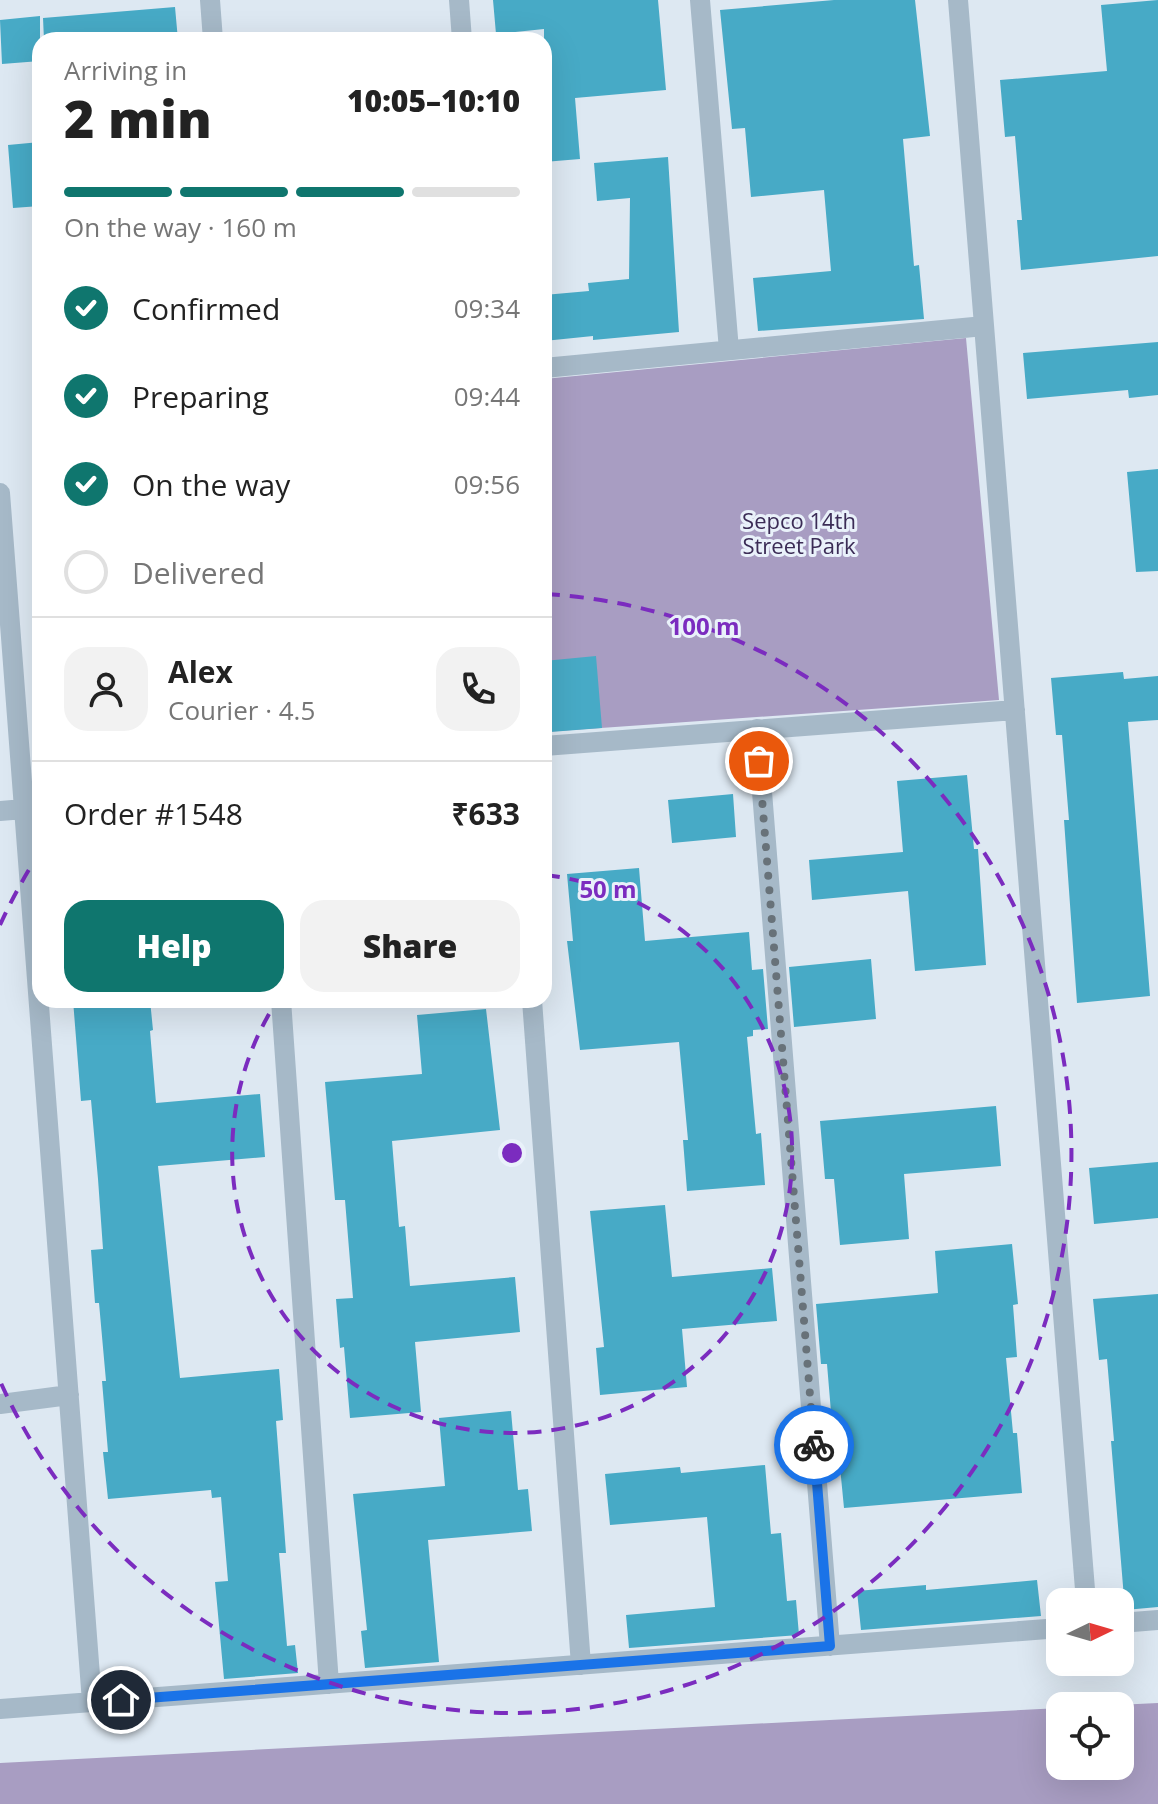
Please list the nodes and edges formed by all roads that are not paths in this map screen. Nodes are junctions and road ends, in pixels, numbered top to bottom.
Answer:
1 (210, 0) edge
2 (459, 0) edge
3 (700, 0) edge
4 (958, 0) edge
5 (212, 32) edge
6 (461, 32) edge
7 (984, 326) junction
8 (729, 350) junction
9 (552, 367) edge
10 (0, 493) edge
11 (1015, 710) junction
12 (757, 729) junction
13 (552, 745) edge
14 (24, 809) junction
15 (0, 811) edge
16 (32, 913) edge
17 (39, 1008) edge
18 (282, 1008) edge
19 (533, 1008) edge
20 (69, 1395) junction
21 (0, 1404) edge
22 (1085, 1588) edge
23 (1158, 1620) edge
24 (1134, 1622) edge
25 (1046, 1629) edge
26 (830, 1646) junction
27 (581, 1665) junction
28 (329, 1684) junction
29 (92, 1702) junction
30 (0, 1709) edge

1 - 5 street
2 - 6 street
3 - 8 street
4 - 7 street
7 - 8 street
7 - 11 street
8 - 9 street
10 - 14 street
11 - 12 street
11 - 22 street
12 - 13 street
12 - 26 street
14 - 15 street
14 - 16 street
17 - 20 street
18 - 28 street
19 - 27 street
20 - 21 street
20 - 29 street
23 - 24 street
25 - 26 street
26 - 27 street
27 - 28 street
28 - 29 street
29 - 30 street

